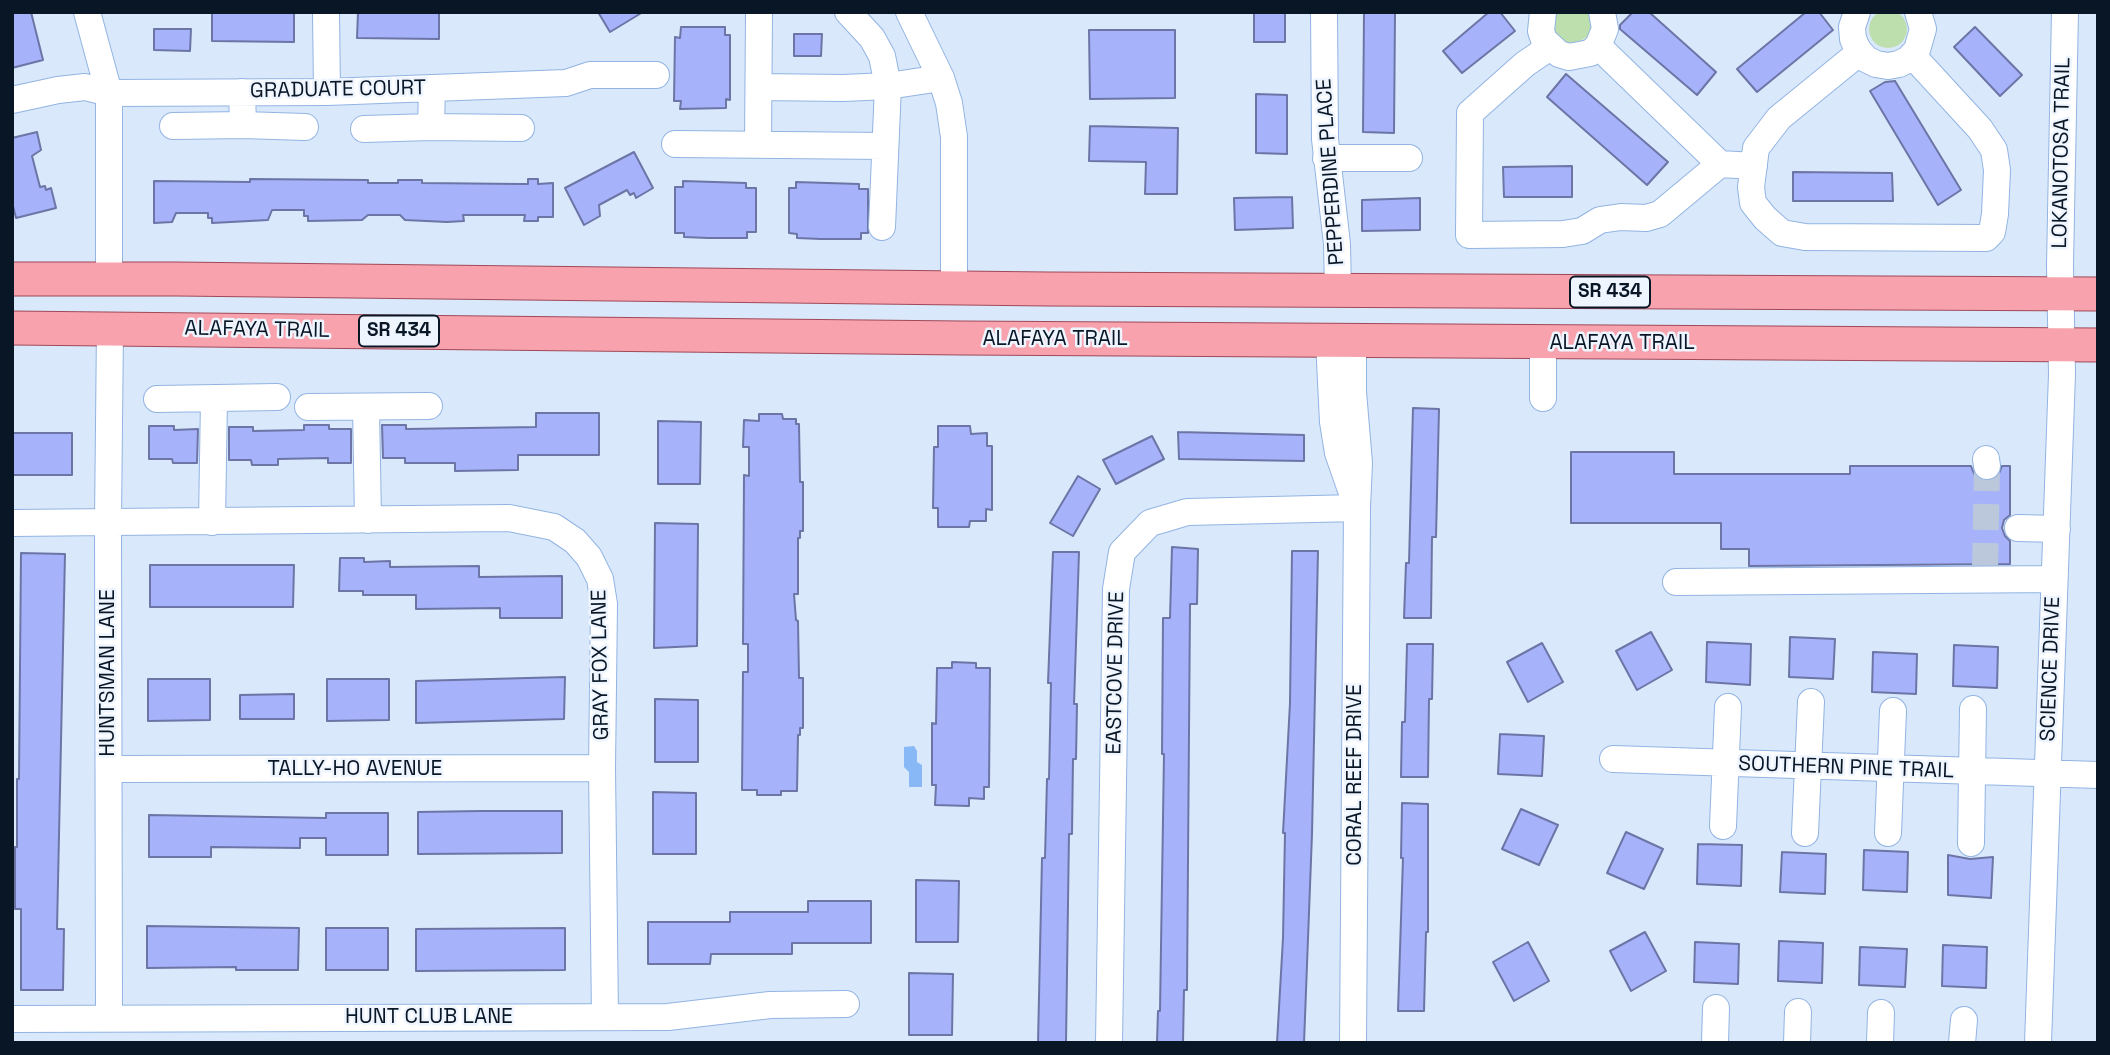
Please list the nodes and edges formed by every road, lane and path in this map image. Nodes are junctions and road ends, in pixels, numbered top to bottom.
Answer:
1 (87, 12) edge
2 (326, 12) edge
3 (759, 12) edge
4 (848, 12) edge
5 (909, 12) edge
6 (1324, 12) edge
7 (1544, 12) edge
8 (1602, 12) edge
9 (1857, 12) edge
10 (1918, 12) edge
11 (2065, 12) edge
12 (1598, 46) junction
13 (1550, 47) junction
14 (1860, 52) junction
15 (1912, 55) junction
16 (656, 75) dead end
17 (940, 78) junction
18 (887, 86) junction
19 (759, 87) junction
20 (432, 88) junction
21 (242, 92) junction
22 (327, 92) junction
23 (108, 93) junction
24 (12, 100) edge
25 (243, 125) junction
26 (173, 126) dead end
27 (305, 127) dead end
28 (431, 127) junction
29 (521, 128) dead end
30 (364, 129) dead end
31 (676, 145) dead end
32 (758, 145) junction
33 (885, 146) junction
34 (1326, 158) junction
35 (1409, 158) dead end
36 (1720, 164) junction
37 (1754, 166) junction
38 (882, 227) dead end
39 (109, 278) junction
40 (12, 279) edge
41 (176, 279) junction
42 (954, 288) junction
43 (1048, 289) junction
44 (1338, 290) junction
45 (2098, 294) edge
46 (2060, 295) junction
47 (12, 328) edge
48 (51, 328) junction
49 (110, 328) junction
50 (893, 337) junction
51 (962, 338) junction
52 (1341, 341) junction
53 (1543, 342) junction
54 (2061, 345) junction
55 (2098, 345) edge
56 (277, 397) dead end
57 (214, 398) junction
58 (1543, 398) dead end
59 (157, 399) dead end
60 (429, 406) dead end
61 (308, 407) dead end
62 (366, 407) junction
63 (1356, 508) junction
64 (368, 520) junction
65 (108, 521) junction
66 (212, 522) junction
67 (12, 523) edge
68 (2018, 528) dead end
69 (2057, 529) junction
70 (2054, 579) junction
71 (1676, 582) dead end
72 (1811, 702) dead end
73 (1728, 707) dead end
74 (1973, 709) dead end
75 (1893, 711) dead end
76 (1613, 759) dead end
77 (1726, 764) junction
78 (1808, 766) junction
79 (602, 768) junction
80 (108, 769) junction
81 (1890, 769) junction
82 (1972, 772) junction
83 (2048, 775) junction
84 (2098, 775) edge
85 (1723, 826) dead end
86 (1805, 833) dead end
87 (1888, 833) dead end
88 (1971, 843) dead end
89 (846, 1004) dead end
90 (1716, 1008) dead end
91 (1798, 1012) dead end
92 (1881, 1013) dead end
93 (109, 1017) junction
94 (605, 1017) junction
95 (12, 1018) edge
96 (1109, 1043) edge
97 (1353, 1043) edge
98 (1715, 1043) edge
99 (1797, 1043) edge
100 (1880, 1043) edge
101 (2038, 1043) edge

1 - 23 street
2 - 22 street
3 - 19 street
4 - 18 street
5 - 17 street
6 - 34 street, PEPPERDINE PLACE
7 - 13 street
8 - 12 street
9 - 14 street
10 - 15 street
11 - 46 street, LOKANOTOSA TRAIL
12 - 13 street
12 - 36 street
13 - 36 street
14 - 15 street
14 - 37 street
15 - 37 street
16 - 20 street, GRADUATE COURT
17 - 18 street
17 - 42 street
18 - 19 street
18 - 33 street
19 - 32 street
20 - 22 street, GRADUATE COURT
20 - 28 street
21 - 22 street, GRADUATE COURT
21 - 23 street, GRADUATE COURT
21 - 25 street
23 - 24 street, GRADUATE COURT
23 - 39 street
25 - 26 street
25 - 27 street
28 - 29 street
28 - 30 street
31 - 32 street
32 - 33 street
33 - 38 street
34 - 35 street
34 - 44 street, PEPPERDINE PLACE
36 - 37 street
39 - 40 main road, SR 434
39 - 41 main road, SR 434
39 - 48 main road
41 - 42 main road, SR 434
41 - 49 main road
42 - 43 main road, SR 434
42 - 50 main road
43 - 44 main road, SR 434
43 - 51 main road
44 - 46 main road, SR 434
45 - 46 main road, SR 434
46 - 54 street, SCIENCE DRIVE
47 - 48 main road, ALAFAYA TRAIL / SR 434
48 - 49 main road, ALAFAYA TRAIL / SR 434
49 - 50 main road, ALAFAYA TRAIL / SR 434
49 - 65 street, HUNTSMAN LANE
50 - 51 main road, ALAFAYA TRAIL / SR 434
51 - 52 main road, ALAFAYA TRAIL / SR 434
52 - 53 main road, ALAFAYA TRAIL / SR 434
52 - 63 street, CORAL REEF DRIVE
53 - 54 main road, ALAFAYA TRAIL / SR 434
53 - 58 street
54 - 55 main road, ALAFAYA TRAIL / SR 434
54 - 69 street, SCIENCE DRIVE
56 - 57 street
57 - 59 street
57 - 66 street
60 - 62 street
61 - 62 street
62 - 64 street
63 - 96 street, EASTCOVE DRIVE
63 - 97 street, CORAL REEF DRIVE
64 - 66 street, GRAY FOX LANE
64 - 79 street, GRAY FOX LANE
65 - 66 street, GRAY FOX LANE
65 - 67 street, GRAY FOX LANE
65 - 80 street, HUNTSMAN LANE
68 - 69 street
69 - 70 street, SCIENCE DRIVE
70 - 71 street
70 - 83 street, SCIENCE DRIVE
72 - 78 street
73 - 77 street
74 - 82 street
75 - 81 street
76 - 77 street, SOUTHERN PINE TRAIL
77 - 78 street, SOUTHERN PINE TRAIL
77 - 85 street
78 - 81 street, SOUTHERN PINE TRAIL
78 - 86 street
79 - 80 street, TALLY-HO AVENUE
79 - 94 street, GRAY FOX LANE
80 - 93 street, HUNTSMAN LANE
81 - 82 street, SOUTHERN PINE TRAIL
81 - 87 street
82 - 83 street, SOUTHERN PINE TRAIL
82 - 88 street
83 - 84 street, SOUTHERN PINE TRAIL
83 - 101 street, SCIENCE DRIVE
89 - 94 street, HUNT CLUB LANE
90 - 98 street
91 - 99 street
92 - 100 street
93 - 94 street, HUNT CLUB LANE
93 - 95 street, HUNT CLUB LANE

